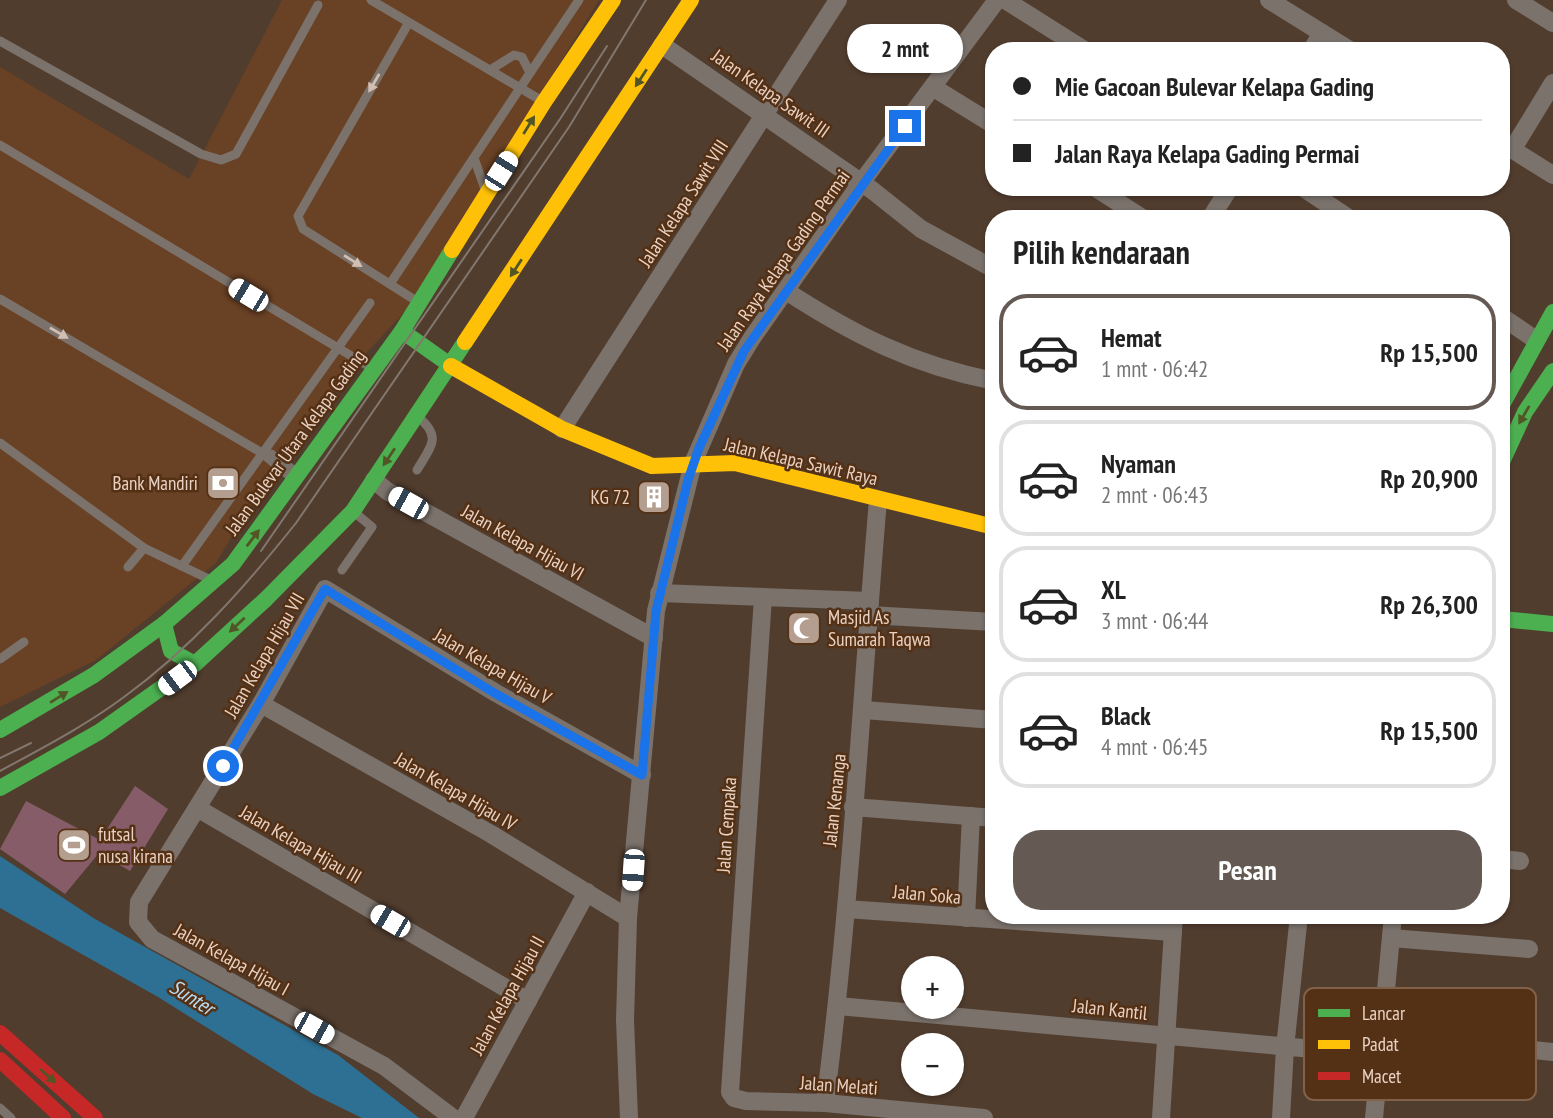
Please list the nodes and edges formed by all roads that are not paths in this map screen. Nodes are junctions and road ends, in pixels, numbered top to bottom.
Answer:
1 (371, 0) edge
2 (579, 0) edge
3 (612, 0) edge
4 (691, 0) edge
5 (838, 0) edge
6 (997, 0) edge
7 (1005, 0) edge
8 (1269, 0) edge
9 (1516, 0) edge
10 (317, 5) dead end
11 (1553, 23) edge
12 (408, 24) junction
13 (1322, 33) junction
14 (0, 41) edge
15 (1073, 42) edge
16 (1316, 42) edge
17 (1336, 42) edge
18 (662, 45) junction
19 (490, 70) junction
20 (530, 74) junction
21 (1553, 83) edge
22 (521, 88) junction
23 (934, 88) junction
24 (544, 102) junction
25 (764, 116) junction
26 (985, 119) edge
27 (1510, 143) edge
28 (0, 145) edge
29 (1510, 149) edge
30 (474, 158) junction
31 (1553, 175) edge
32 (861, 183) junction
33 (487, 194) junction
34 (1108, 196) edge
35 (1316, 196) edge
36 (1130, 210) edge
37 (1336, 210) edge
38 (985, 264) edge
39 (390, 284) junction
40 (786, 291) junction
41 (0, 299) edge
42 (370, 303) dead end
43 (419, 303) junction
44 (1553, 312) edge
45 (1510, 323) edge
46 (402, 331) junction
47 (1536, 341) junction
48 (339, 349) junction
49 (447, 363) junction
50 (373, 369) junction
51 (1552, 373) edge
52 (985, 379) edge
53 (1510, 390) edge
54 (417, 416) junction
55 (562, 429) junction
56 (0, 443) edge
57 (1510, 445) edge
58 (262, 453) junction
59 (693, 463) junction
60 (417, 470) dead end
61 (297, 477) junction
62 (374, 480) junction
63 (878, 500) junction
64 (353, 511) junction
65 (985, 525) edge
66 (144, 548) junction
67 (128, 566) dead end
68 (182, 566) junction
69 (342, 570) dead end
70 (215, 581) junction
71 (325, 589) joint
72 (659, 593) junction
73 (763, 597) junction
74 (869, 608) junction
75 (1510, 620) edge
76 (985, 621) edge
77 (164, 624) junction
78 (1553, 624) edge
79 (654, 638) junction
80 (24, 642) dead end
81 (0, 659) edge
82 (195, 664) junction
83 (261, 704) junction
84 (864, 710) junction
85 (985, 719) edge
86 (1, 728) edge
87 (642, 775) junction
88 (0, 788) edge
89 (853, 807) junction
90 (197, 808) junction
91 (971, 816) junction
92 (985, 817) edge
93 (1510, 860) edge
94 (1520, 861) dead end
95 (587, 892) junction
96 (846, 909) junction
97 (628, 918) junction
98 (966, 918) junction
99 (985, 919) edge
100 (138, 922) joint
101 (1173, 924) edge
102 (1297, 924) edge
103 (1392, 924) edge
104 (1391, 938) junction
105 (1529, 949) dead end
106 (1386, 988) edge
107 (528, 1001) junction
108 (838, 1006) junction
109 (0, 1033) edge
110 (1165, 1035) junction
111 (1284, 1048) junction
112 (1304, 1049) edge
113 (730, 1057) joint
114 (0, 1060) edge
115 (1375, 1100) edge
116 (825, 1103) junction
117 (0, 1108) edge
118 (11, 1118) edge
119 (63, 1118) edge
120 (95, 1118) edge
121 (453, 1118) edge
122 (464, 1118) edge
123 (629, 1118) edge
124 (984, 1118) edge
125 (1161, 1118) edge
126 (1281, 1118) edge
127 (1374, 1118) edge

1 - 12 lane
2 - 20 lane
3 - 24 main road, Jalan Bulevar Utara Kelapa Gading
4 - 18 main road
5 - 25 street, Jalan Kelapa Sawit VIII
6 - 23 street, Jalan Raya Kelapa Gading Permai
7 - 15 street
8 - 13 street
9 - 11 street
10 - 14 lane
12 - 19 lane
12 -> 39 lane
13 - 16 street
13 - 17 street
18 - 25 street, Jalan Kelapa Sawit III
18 -> 49 main road
19 - 20 lane
19 - 22 lane
20 - 22 lane
21 - 27 street
22 - 24 lane
22 - 30 lane
23 - 26 street
23 - 32 street, Jalan Raya Kelapa Gading Permai
33 -> 24 main road, Jalan Bulevar Utara Kelapa Gading
25 - 32 street, Jalan Kelapa Sawit III
25 - 55 street, Jalan Kelapa Sawit VIII
28 - 48 lane
29 - 31 street
30 - 33 lane
30 - 39 lane
32 - 38 street, Jalan Kelapa Sawit III
32 - 40 street, Jalan Raya Kelapa Gading Permai
33 - 43 main road, Jalan Bulevar Utara Kelapa Gading
34 - 36 street
35 - 37 street
39 - 43 lane
40 - 52 street
40 - 59 street, Jalan Raya Kelapa Gading Permai
41 -> 58 lane
42 - 48 lane
43 - 46 main road, Jalan Bulevar Utara Kelapa Gading
44 - 47 main road
45 - 47 street
46 - 49 main road, Jalan Kelapa Sawit Raya
46 - 50 main road, Jalan Bulevar Utara Kelapa Gading
47 - 53 main road
48 - 50 lane
48 - 58 lane
49 - 54 main road
49 - 55 main road, Jalan Kelapa Sawit Raya
50 - 61 main road, Jalan Bulevar Utara Kelapa Gading
51 -> 57 main road
54 - 60 lane
54 -> 62 main road
55 - 59 main road, Jalan Kelapa Sawit Raya
56 - 66 lane
58 - 61 lane
58 - 68 lane
59 - 63 main road, Jalan Kelapa Sawit Raya
59 - 72 street, Jalan Raya Kelapa Gading Permai
70 -> 61 main road, Jalan Bulevar Utara Kelapa Gading
62 - 64 main road
62 - 79 street, Jalan Kelapa Hijau VI
63 - 65 main road, Jalan Kelapa Sawit Raya
63 - 74 street, Jalan Kenanga
64 - 69 lane
64 -> 82 main road
66 - 67 lane
66 - 68 lane
68 - 70 lane
70 - 77 main road, Jalan Bulevar Utara Kelapa Gading
71 - 83 street, Jalan Kelapa Hijau VII
71 - 87 street, Jalan Kelapa Hijau V
72 - 73 street
72 - 79 street, Jalan Raya Kelapa Gading Permai
73 - 74 street
73 - 113 street, Jalan Cempaka
74 - 76 street
74 - 84 street, Jalan Kenanga
75 - 78 main road
77 - 82 main road
86 -> 77 main road, Jalan Bulevar Utara Kelapa Gading
79 - 87 street, Jalan Raya Kelapa Gading Permai
80 - 81 lane
82 - 88 main road
83 - 90 street, Jalan Kelapa Hijau VII
83 - 95 street, Jalan Kelapa Hijau IV
84 - 85 street
84 - 89 street, Jalan Kenanga
87 - 97 street, Jalan Raya Kelapa Gading Permai
89 - 91 street
89 - 96 street, Jalan Kenanga
90 - 100 street, Jalan Kelapa Hijau VII
90 - 107 street, Jalan Kelapa Hijau III
91 - 92 street
91 - 98 street
93 - 94 street
95 - 97 street, Jalan Kelapa Hijau IV
95 - 107 street, Jalan Kelapa Hijau II
96 - 98 street, Jalan Soka
96 - 108 street, Jalan Kenanga
97 - 123 street, Jalan Raya Kelapa Gading Permai
98 - 99 street, Jalan Soka
100 - 121 street, Jalan Kelapa Hijau I
101 - 110 street
102 - 111 street
103 - 104 street
104 - 105 street
104 - 106 street
107 - 122 street, Jalan Kelapa Hijau II
108 - 110 street, Jalan Kantil
108 - 116 street, Jalan Kenanga
109 -> 120 main road
110 - 111 street, Jalan Kantil
110 - 125 street
111 - 112 street, Jalan Kantil
111 - 126 street
113 - 116 street, Jalan Melati
114 - 119 main road
115 - 127 street
116 - 124 street, Jalan Melati
117 - 118 lane

